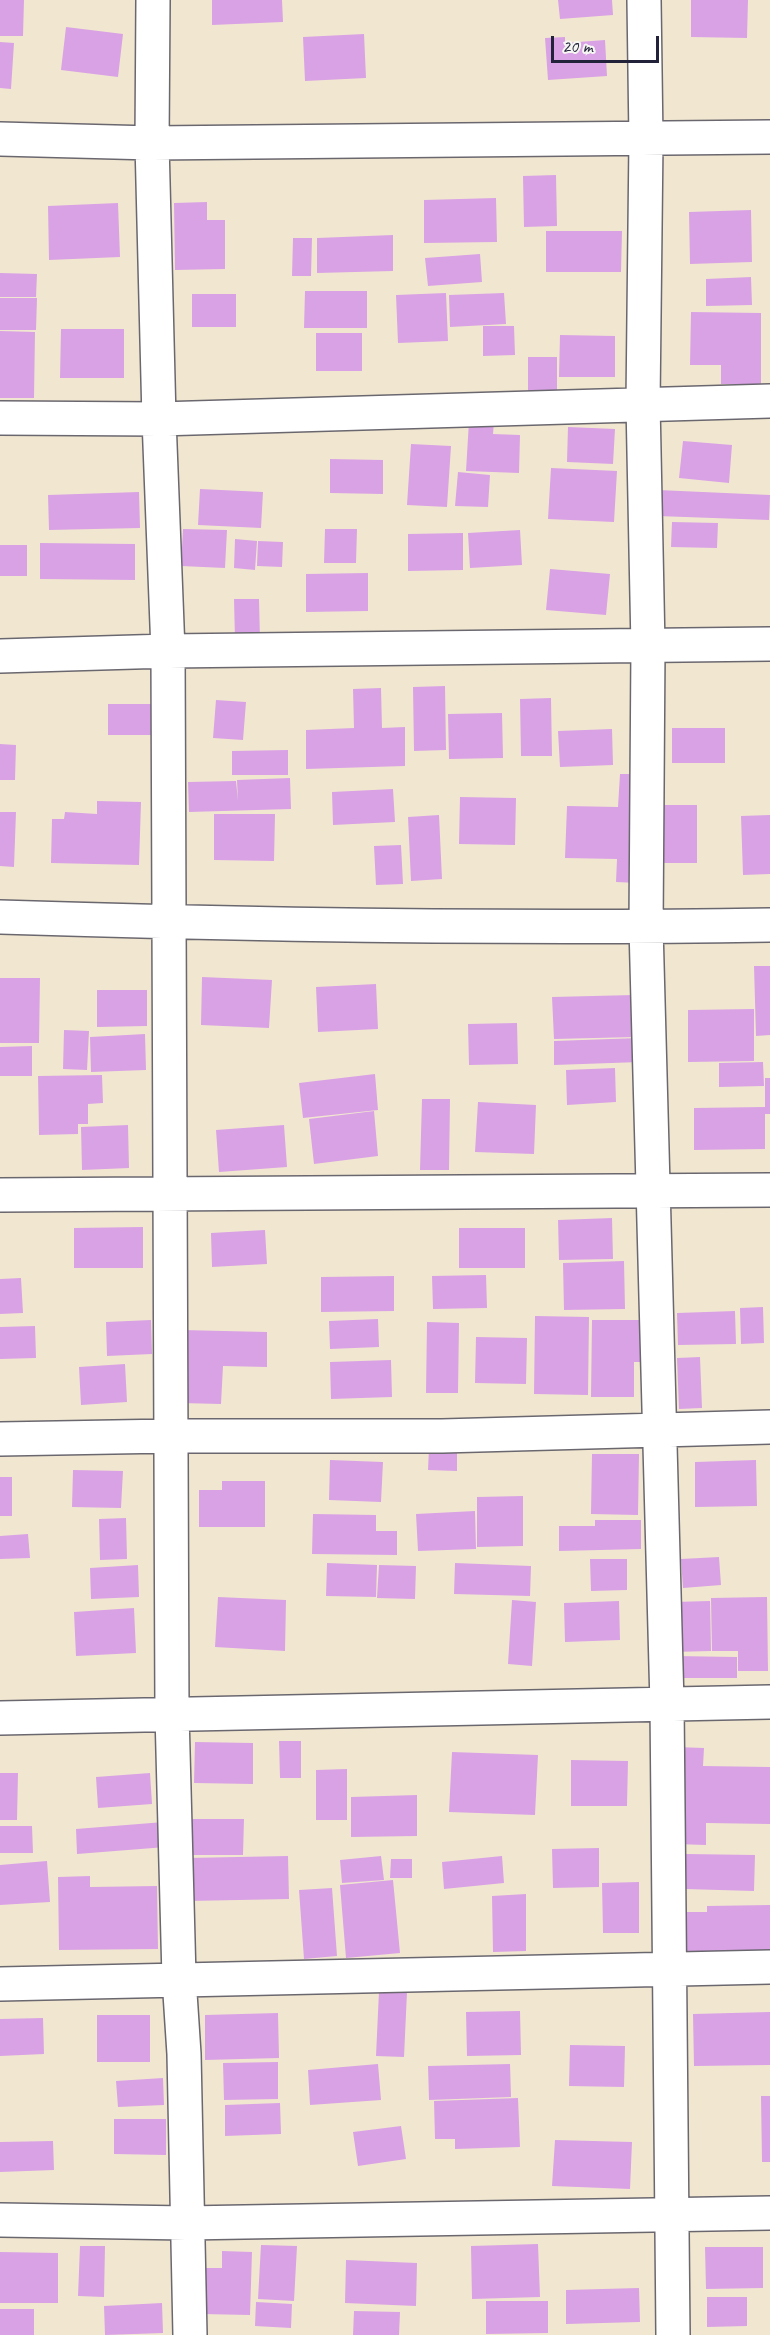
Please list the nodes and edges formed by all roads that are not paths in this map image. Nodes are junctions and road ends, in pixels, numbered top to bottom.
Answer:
1 (153, 0) edge
2 (644, 0) edge
3 (770, 137) edge
4 (0, 139) edge
5 (646, 140) junction
6 (152, 143) junction
7 (770, 401) edge
8 (644, 403) junction
9 (0, 418) edge
10 (159, 419) junction
11 (770, 644) edge
12 (648, 647) junction
13 (168, 651) junction
14 (0, 656) edge
15 (0, 916) edge
16 (167, 922) junction
17 (770, 925) edge
18 (646, 927) junction
19 (770, 1190) edge
20 (654, 1192) junction
21 (171, 1193) junction
22 (0, 1195) edge
23 (770, 1427) edge
24 (660, 1430) junction
25 (170, 1436) junction
26 (0, 1440) edge
27 (770, 1702) edge
28 (668, 1704) junction
29 (172, 1714) junction
30 (0, 1718) edge
31 (770, 1967) edge
32 (669, 1969) junction
33 (179, 1978) junction
34 (0, 1984) edge
35 (770, 2213) edge
36 (670, 2215) junction
37 (0, 2220) edge
38 (186, 2223) junction
39 (190, 2335) edge
40 (673, 2335) edge

1 - 6 street
2 - 5 street
3 - 5 street
4 - 6 street
5 - 6 street
5 - 8 street
6 - 10 street
7 - 8 street
8 - 10 street
8 - 12 street
9 - 10 street
10 - 13 street
11 - 12 street
12 - 13 street
12 - 18 street
13 - 14 street
13 - 16 street
15 - 16 street
16 - 18 street
16 - 21 street
17 - 18 street
18 - 20 street
19 - 20 street
20 - 21 street
20 - 24 street
21 - 22 street
21 - 25 street
23 - 24 street
24 - 25 street
24 - 28 street
25 - 26 street
25 - 29 street
27 - 28 street
28 - 29 street
28 - 32 street
29 - 30 street
29 - 33 street
31 - 32 street
32 - 33 street
32 - 36 street
33 - 34 street
33 - 38 street
35 - 36 street
36 - 38 street
36 - 40 street
37 - 38 street
38 - 39 street

